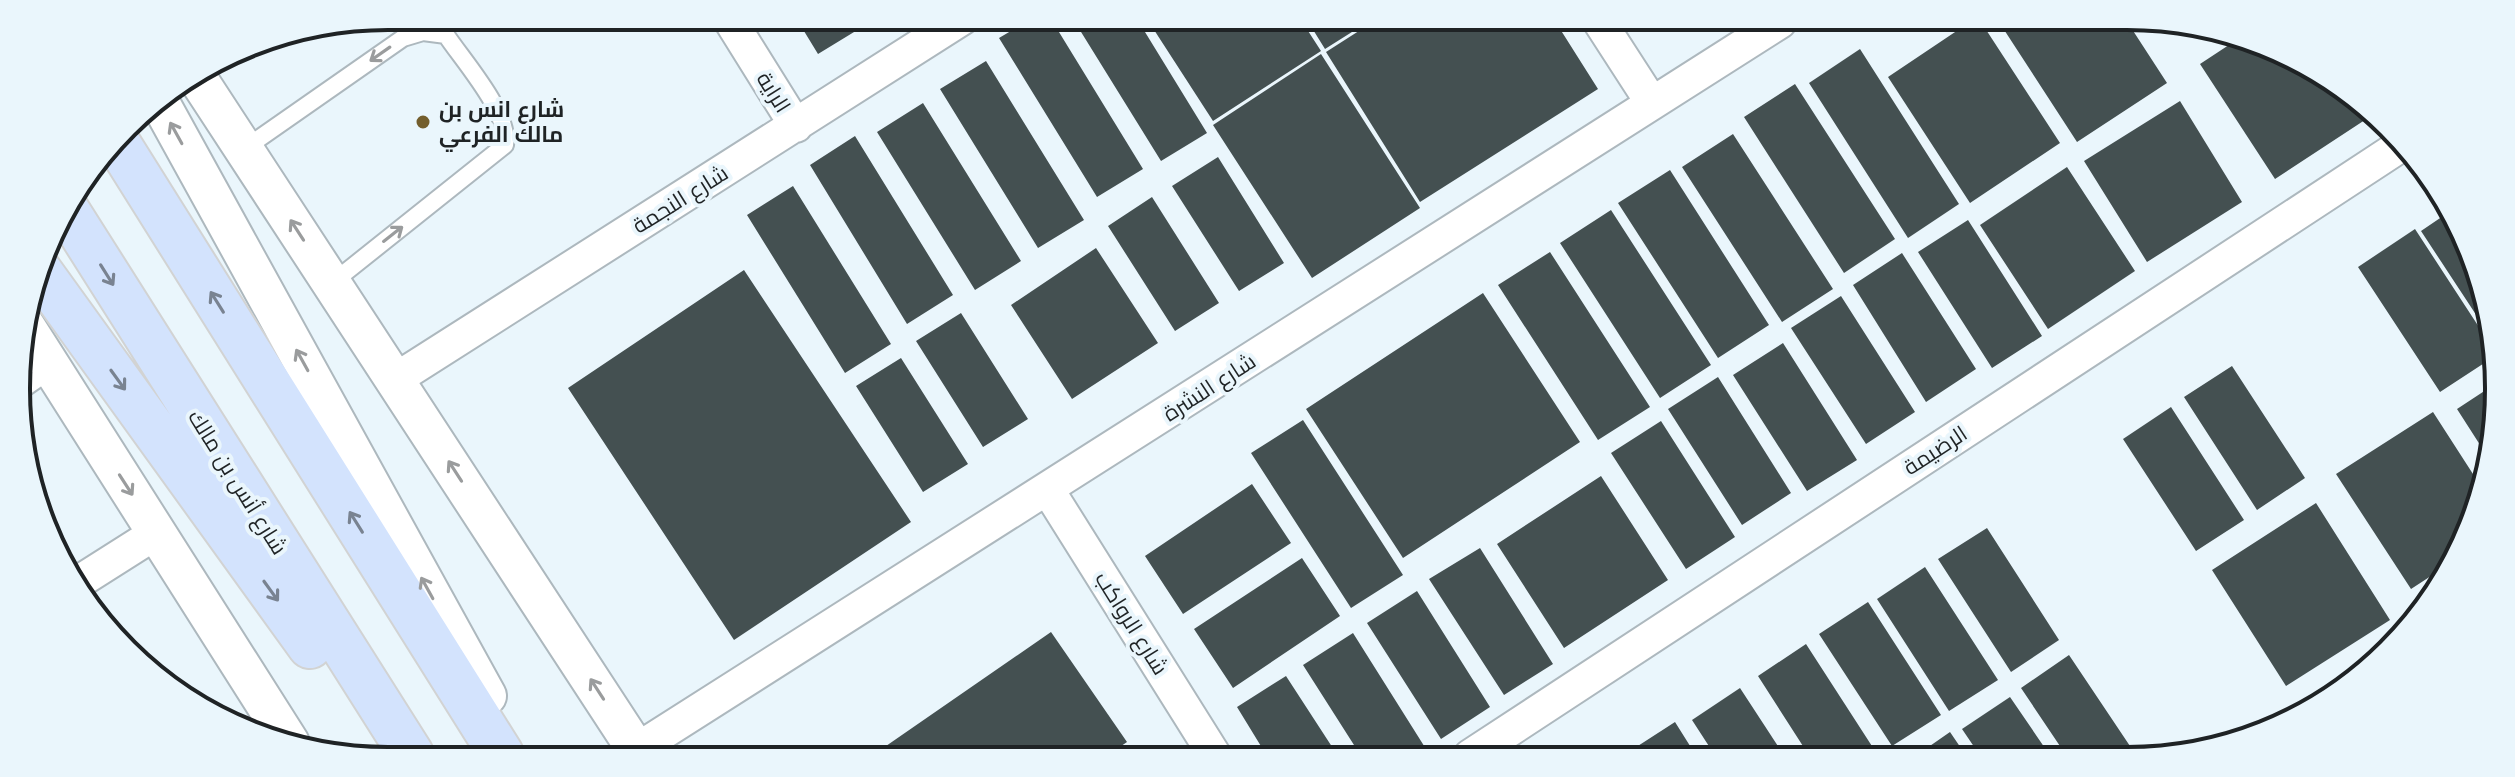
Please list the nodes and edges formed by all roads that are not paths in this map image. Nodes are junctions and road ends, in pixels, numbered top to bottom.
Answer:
1 (736, 30) edge
2 (944, 30) edge
3 (1605, 30) edge
4 (1767, 30) edge
5 (201, 83) edge
6 (1652, 103) junction
7 (164, 109) edge
8 (796, 126) junction
9 (122, 149) edge
10 (244, 149) junction
11 (2394, 150) edge
12 (73, 219) edge
13 (47, 281) edge
14 (332, 283) junction
15 (32, 357) edge
16 (396, 379) junction
17 (37, 380) edge
18 (1048, 490) junction
19 (156, 533) junction
20 (84, 578) edge
21 (282, 731) edge
22 (383, 747) edge
23 (407, 747) edge
24 (497, 747) edge
25 (515, 747) edge
26 (635, 747) edge
27 (646, 747) edge
28 (1209, 747) edge
29 (1484, 747) edge

1 - 8 street, الراية
2 - 8 street, شارع النجمة
3 - 6 street
4 - 6 street, شارع النشرة
5 - 10 street
6 - 18 street, شارع النشرة
25 -> 7 street
8 - 16 street, شارع النجمة
24 -> 9 main road
14 -> 10 street
14 -> 10 lane
11 - 29 street, الرضيمة
12 -> 23 main road, شارع أنس بن مالك
13 -> 22 main road
14 - 16 street
15 - 17 street
26 -> 16 street
17 -> 19 street
18 - 27 street, شارع النشرة
18 - 28 street, شارع الرواكب
19 - 20 street
19 - 21 street

